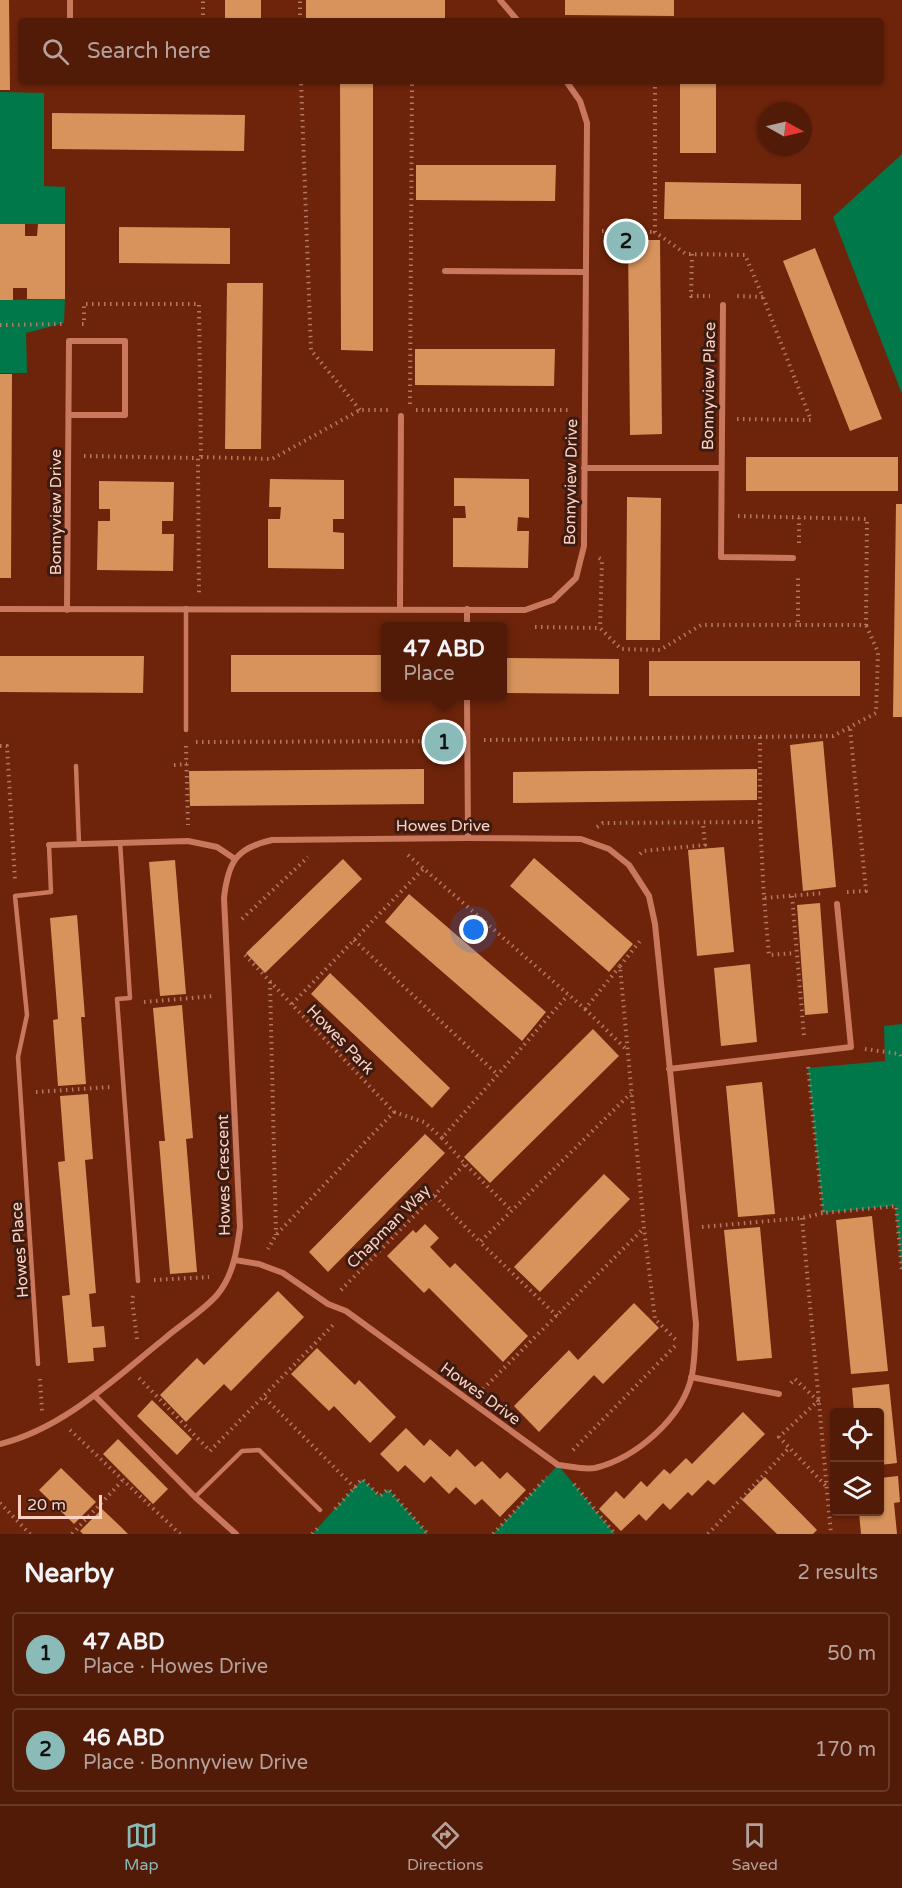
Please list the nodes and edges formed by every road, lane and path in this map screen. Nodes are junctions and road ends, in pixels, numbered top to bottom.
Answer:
1 (70, 0) edge
2 (203, 0) edge
3 (300, 0) edge
4 (500, 0) edge
5 (70, 18) edge
6 (203, 18) edge
7 (300, 18) edge
8 (515, 18) edge
9 (301, 84) edge
10 (412, 84) edge
11 (568, 84) edge
12 (655, 84) edge
13 (585, 231) junction
14 (655, 232) junction
15 (692, 254) junction
16 (445, 271) dead end
17 (585, 272) junction
18 (712, 296) dead end
19 (733, 296) dead end
20 (763, 297) junction
21 (723, 305) dead end
22 (69, 324) junction
23 (0, 325) edge
24 (69, 341) junction
25 (360, 410) dead end
26 (410, 410) dead end
27 (69, 415) junction
28 (401, 416) dead end
29 (737, 430) dead end
30 (69, 456) junction
31 (198, 458) junction
32 (584, 468) junction
33 (721, 468) junction
34 (737, 506) dead end
35 (799, 518) junction
36 (584, 546) junction
37 (796, 556) joint
38 (798, 565) dead end
39 (186, 608) junction
40 (199, 608) junction
41 (0, 609) edge
42 (400, 609) junction
43 (467, 609) junction
44 (67, 610) junction
45 (525, 610) junction
46 (467, 622) edge
47 (798, 625) junction
48 (866, 625) junction
49 (600, 628) junction
50 (467, 700) edge
51 (850, 728) junction
52 (186, 730) dead end
53 (760, 737) junction
54 (467, 741) junction
55 (0, 746) edge
56 (187, 764) junction
57 (174, 765) dead end
58 (76, 766) dead end
59 (703, 822) junction
60 (760, 822) junction
61 (468, 838) junction
62 (390, 839) junction
63 (581, 839) junction
64 (327, 840) junction
65 (188, 841) junction
66 (120, 842) junction
67 (79, 844) junction
68 (49, 845) joint
69 (235, 859) junction
70 (629, 865) junction
71 (423, 869) junction
72 (836, 892) dead end
73 (825, 893) dead end
74 (15, 896) junction
75 (792, 896) junction
76 (764, 898) junction
77 (837, 903) dead end
78 (655, 924) junction
79 (226, 934) junction
80 (354, 940) junction
81 (795, 953) junction
82 (620, 966) junction
83 (270, 981) junction
84 (230, 995) junction
85 (568, 995) junction
86 (130, 998) junction
87 (292, 1004) junction
88 (585, 1009) junction
89 (850, 1047) junction
90 (627, 1051) junction
91 (806, 1052) junction
92 (902, 1059) edge
93 (669, 1069) junction
94 (497, 1074) junction
95 (124, 1086) junction
96 (631, 1093) junction
97 (21, 1094) junction
98 (394, 1112) junction
99 (442, 1138) junction
100 (465, 1164) junction
101 (435, 1196) junction
102 (511, 1210) junction
103 (823, 1213) junction
104 (802, 1218) junction
105 (686, 1228) junction
106 (644, 1229) junction
107 (276, 1235) junction
108 (480, 1242) junction
109 (235, 1260) junction
110 (259, 1264) junction
111 (902, 1271) edge
112 (228, 1277) junction
113 (138, 1281) junction
114 (328, 1304) junction
115 (346, 1311) junction
116 (557, 1316) junction
117 (696, 1324) junction
118 (678, 1342) junction
119 (140, 1358) junction
120 (38, 1364) joint
121 (129, 1368) junction
122 (692, 1377) junction
123 (779, 1394) joint
124 (94, 1396) junction
125 (265, 1398) dead end
126 (818, 1401) junction
127 (470, 1403) junction
128 (58, 1419) junction
129 (0, 1444) edge
130 (789, 1448) junction
131 (558, 1466) junction
132 (124, 1479) junction
133 (827, 1486) junction
134 (355, 1488) junction
135 (195, 1497) junction
136 (0, 1503) edge
137 (320, 1510) dead end
138 (328, 1517) dead end
139 (320, 1526) dead end
140 (30, 1534) edge
141 (72, 1534) edge
142 (180, 1534) edge
143 (236, 1534) edge
144 (312, 1534) edge
145 (428, 1534) edge
146 (493, 1534) edge
147 (615, 1534) edge
148 (708, 1534) edge
149 (831, 1534) edge

1 - 5 street
2 - 6 path
3 - 7 path
4 - 8 street
9 - 25 path
10 - 26 path
11 - 13 street, Bonnyview Drive
12 - 14 path
13 - 14 path
13 - 17 street, Bonnyview Drive
14 - 15 path
15 - 18 path
15 - 20 path
16 - 17 street
17 - 32 street, Bonnyview Drive
19 - 20 path
20 - 29 path
21 - 33 street, Bonnyview Place
22 - 23 path
22 - 24 path
22 - 31 path
24 - 27 street, Bonnyview Drive
24 - 27 street
27 - 30 street, Bonnyview Drive
28 - 42 street
30 - 31 path
30 - 44 street, Bonnyview Drive
31 - 40 path
32 - 33 street, Bonnyview Place
32 - 36 street, Bonnyview Drive
33 - 37 street, Bonnyview Place
34 - 35 path
35 - 37 path
35 - 48 path
36 - 45 street, Bonnyview Drive
36 - 49 path
38 - 47 path
39 - 40 street, Bonnyview Drive
39 - 44 street, Bonnyview Drive
39 - 52 lane
40 - 42 street, Bonnyview Drive
41 - 44 street, Bonnyview Drive
42 - 43 street, Bonnyview Drive
43 - 45 street, Bonnyview Drive
43 - 46 street
45 - 49 path
47 - 48 path
47 - 49 path
48 - 51 path
50 - 54 street
51 - 53 path
51 - 72 path
53 - 54 path
53 - 60 path
54 - 56 path
54 - 61 street
55 - 74 path
56 - 57 path
56 - 65 path
58 - 67 lane
59 - 60 path
59 - 63 path
59 - 70 path
60 - 76 path
61 - 62 street, Howes Drive
61 - 63 street, Howes Drive
62 - 64 street, Howes Drive
62 - 71 path
63 - 70 street, Howes Drive
64 - 69 street, Howes Drive
64 - 79 path
65 - 66 street
65 - 69 street
66 - 67 street
66 - 86 lane
67 - 68 street
68 - 74 lane
69 - 79 street, Howes Crescent
70 - 78 street, Howes Drive
71 - 80 path
71 - 85 path
73 - 75 path
74 - 97 lane, Howes Place
75 - 76 path
75 - 81 path
76 - 81 path
77 - 89 street
78 - 82 path
78 - 93 street, Howes Drive
79 - 83 path, Howes Park
79 - 84 street, Howes Crescent
80 - 87 path
80 - 94 path
81 - 91 path
82 - 88 path
82 - 90 path
83 - 87 path, Howes Park
83 - 107 path
84 - 86 path
84 - 109 street, Howes Crescent
85 - 88 path
85 - 94 path
86 - 95 lane
87 - 98 path, Howes Park
88 - 90 path
89 - 91 street
89 - 92 path
90 - 96 path
91 - 93 street
91 - 103 path
93 - 105 street, Howes Drive
94 - 99 path
95 - 97 path
95 - 113 lane
96 - 102 path
96 - 106 path
97 - 120 lane, Howes Place
98 - 99 path
98 - 107 path
99 - 100 path
100 - 101 path, Chapman Way
100 - 102 path
101 - 108 path
101 - 114 path, Chapman Way
102 - 108 path
103 - 104 path
103 - 111 path
104 - 105 path
104 - 126 path
105 - 117 street, Howes Drive
106 - 116 path
106 - 118 path
107 - 110 path
108 - 116 path
109 - 110 street, Howes Drive
109 - 112 street, Howes Crescent
110 - 114 street, Howes Drive
112 - 113 path
112 - 119 street, Howes Crescent
113 - 119 path
114 - 115 street, Howes Drive
115 - 121 path
115 - 127 street, Howes Drive
116 - 127 path
117 - 118 path
117 - 122 street, Howes Drive
118 - 131 path
119 - 121 street, Howes Crescent
120 - 128 path
121 - 124 street, Howes Crescent
122 - 123 street
122 - 131 street, Howes Drive
123 - 126 path
124 - 128 street, Howes Crescent
124 - 135 street
125 - 134 path
126 - 130 path
126 - 133 path
127 - 131 street, Howes Drive
128 - 129 street, Howes Crescent
128 - 132 path
130 - 133 path
130 - 148 path
131 - 146 path
131 - 147 path
132 - 141 path
132 - 142 path
133 - 149 path
134 - 138 path
134 - 145 path
135 - 137 lane
135 - 143 street
136 - 140 path
139 - 144 path

